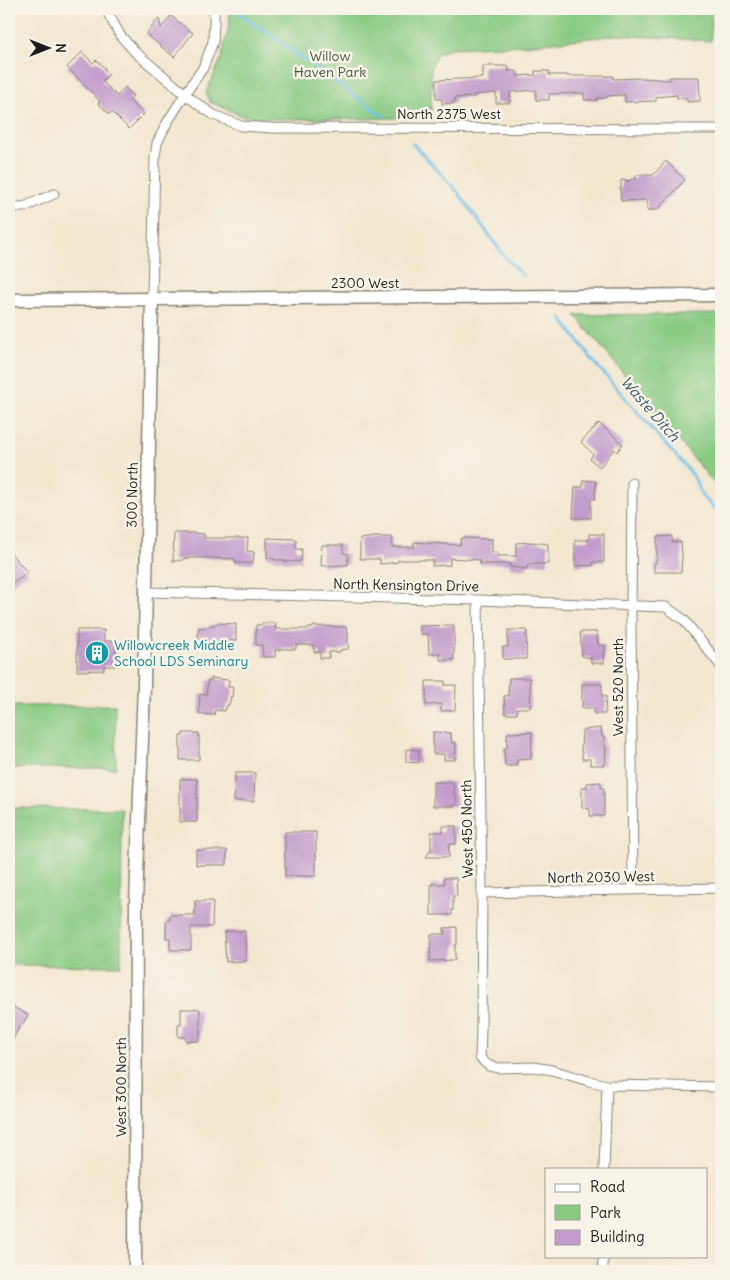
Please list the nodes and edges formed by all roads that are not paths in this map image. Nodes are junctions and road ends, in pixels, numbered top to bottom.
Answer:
1 (107, 9) edge
2 (214, 9) edge
3 (185, 94) junction
4 (721, 129) edge
5 (54, 194) dead end
6 (9, 207) edge
7 (721, 295) edge
8 (152, 299) junction
9 (9, 300) edge
10 (632, 484) dead end
11 (146, 592) junction
12 (478, 600) junction
13 (631, 605) junction
14 (721, 666) edge
15 (721, 888) edge
16 (633, 890) junction
17 (482, 893) junction
18 (136, 903) joint
19 (606, 1085) junction
20 (721, 1087) edge
21 (604, 1168) edge
22 (603, 1258) edge
23 (135, 1271) edge
24 (603, 1271) edge

1 - 3 street, North 2375 West
2 - 3 street
3 - 4 street, North 2375 West
3 - 8 street, 300 North
5 - 6 street
7 - 8 street, 2300 West
8 - 9 street, 2300 West
8 - 11 street, 300 North
10 - 13 street, West 520 North
11 - 12 street, North Kensington Drive
11 - 18 street, 300 North
12 - 13 street, North Kensington Drive
12 - 17 street, West 450 North
13 - 14 street, North Kensington Drive
13 - 16 street, West 520 North
15 - 16 street, North 2030 West
16 - 17 street, North 2030 West
17 - 19 street, West 450 North
18 - 23 street, West 300 North
19 - 20 street
19 - 21 street
22 - 24 street

